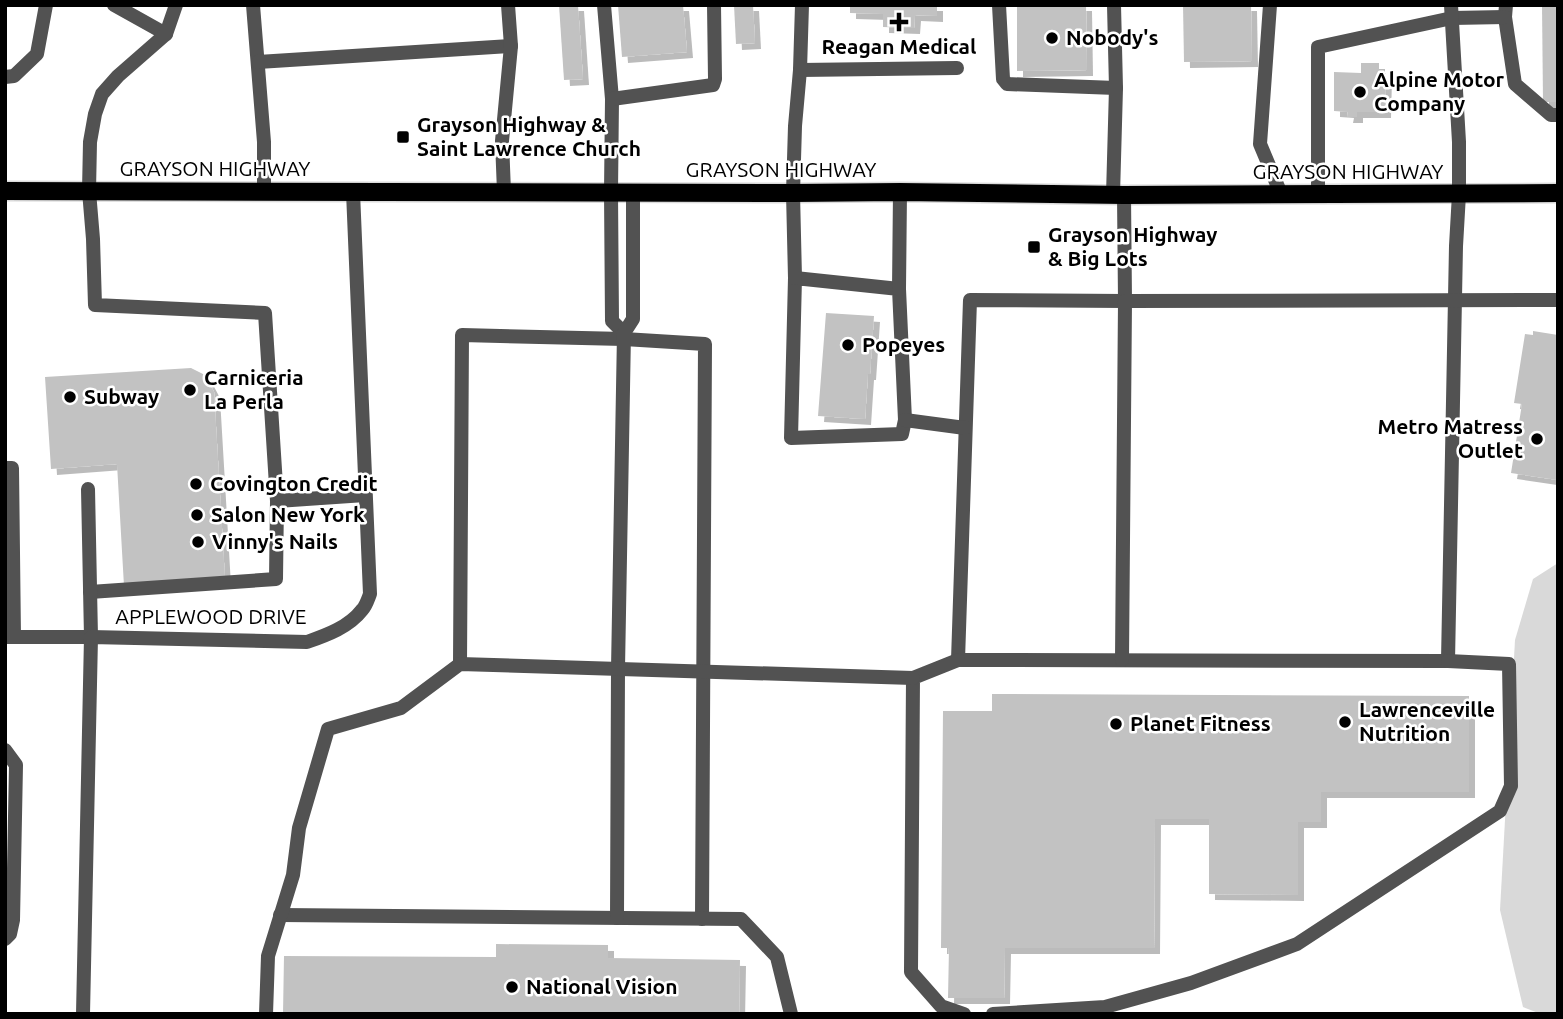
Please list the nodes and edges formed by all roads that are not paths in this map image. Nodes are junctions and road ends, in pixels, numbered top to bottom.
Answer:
1 (46, 5) edge
2 (114, 5) edge
3 (176, 5) edge
4 (253, 5) edge
5 (508, 5) edge
6 (604, 5) edge
7 (714, 5) edge
8 (802, 5) edge
9 (999, 5) edge
10 (1114, 5) edge
11 (1270, 5) edge
12 (1506, 11) edge
13 (1452, 12) edge
14 (166, 34) junction
15 (511, 46) junction
16 (258, 62) junction
17 (957, 68) dead end
18 (800, 70) junction
19 (5, 77) edge
20 (1116, 88) junction
21 (612, 99) junction
22 (1558, 115) edge
23 (5, 191) edge
24 (89, 191) junction
25 (264, 191) junction
26 (353, 192) junction
27 (504, 192) junction
28 (611, 192) junction
29 (633, 192) junction
30 (900, 192) junction
31 (793, 193) junction
32 (1558, 193) edge
33 (1280, 194) junction
34 (1318, 194) junction
35 (1459, 194) junction
36 (1119, 195) junction
37 (795, 278) junction
38 (899, 289) junction
39 (1455, 299) junction
40 (1558, 300) edge
41 (1125, 301) junction
42 (624, 336) junction
43 (905, 420) junction
44 (965, 428) junction
45 (5, 468) edge
46 (88, 489) dead end
47 (365, 495) junction
48 (277, 501) junction
49 (9, 538) edge
50 (90, 592) junction
51 (9, 637) edge
52 (91, 637) junction
53 (958, 660) junction
54 (1122, 660) junction
55 (1448, 661) junction
56 (460, 664) junction
57 (618, 668) junction
58 (704, 671) junction
59 (913, 678) junction
60 (5, 750) edge
61 (281, 915) junction
62 (617, 918) junction
63 (702, 919) junction
64 (5, 939) edge
65 (83, 1014) edge
66 (266, 1014) edge
67 (791, 1014) edge
68 (964, 1014) edge
69 (993, 1014) edge

1 - 19 street
2 - 14 street
3 - 14 street
4 - 16 street
5 - 15 street
6 - 21 street
7 - 21 street
8 - 18 street
9 - 20 street
10 - 20 street
11 - 33 street
12 - 13 street
12 - 22 street
13 - 34 street
13 - 35 street
14 - 24 street
15 - 16 street
15 - 27 street
16 - 25 street
17 - 18 street
18 - 31 street
20 - 36 street
21 - 28 street
23 - 24 main road, GRAYSON HIGHWAY
24 - 25 main road, GRAYSON HIGHWAY
24 - 48 street
25 - 26 main road, GRAYSON HIGHWAY
26 - 27 main road, GRAYSON HIGHWAY
26 - 47 street, APPLEWOOD DRIVE
27 - 28 main road, GRAYSON HIGHWAY
28 - 29 main road, GRAYSON HIGHWAY
28 - 42 street
29 - 31 main road, GRAYSON HIGHWAY
29 - 42 street
30 - 31 main road, GRAYSON HIGHWAY
30 - 36 main road, GRAYSON HIGHWAY
30 - 38 street
31 - 37 street
32 - 35 main road, GRAYSON HIGHWAY
33 - 34 main road, GRAYSON HIGHWAY
33 - 36 main road, GRAYSON HIGHWAY
34 - 35 main road, GRAYSON HIGHWAY
35 - 39 street
36 - 41 street
37 - 38 street
37 - 43 street
38 - 43 street
39 - 40 street
39 - 41 street
39 - 55 street
41 - 44 street
41 - 54 street
42 - 56 street
42 - 57 street
42 - 58 street
43 - 44 street
44 - 53 street
45 - 49 street
46 - 50 street
47 - 48 street
47 - 52 street, APPLEWOOD DRIVE
48 - 50 street
49 - 51 street
50 - 52 street
51 - 52 street
52 - 65 street, APPLEWOOD DRIVE
53 - 54 street
53 - 59 street
54 - 55 street
55 - 69 street
56 - 57 street
56 - 61 street
57 - 58 street
57 - 62 street
58 - 59 street
58 - 63 street
59 - 68 street
60 - 64 street
61 - 62 street
61 - 66 street
62 - 63 street
63 - 67 street

